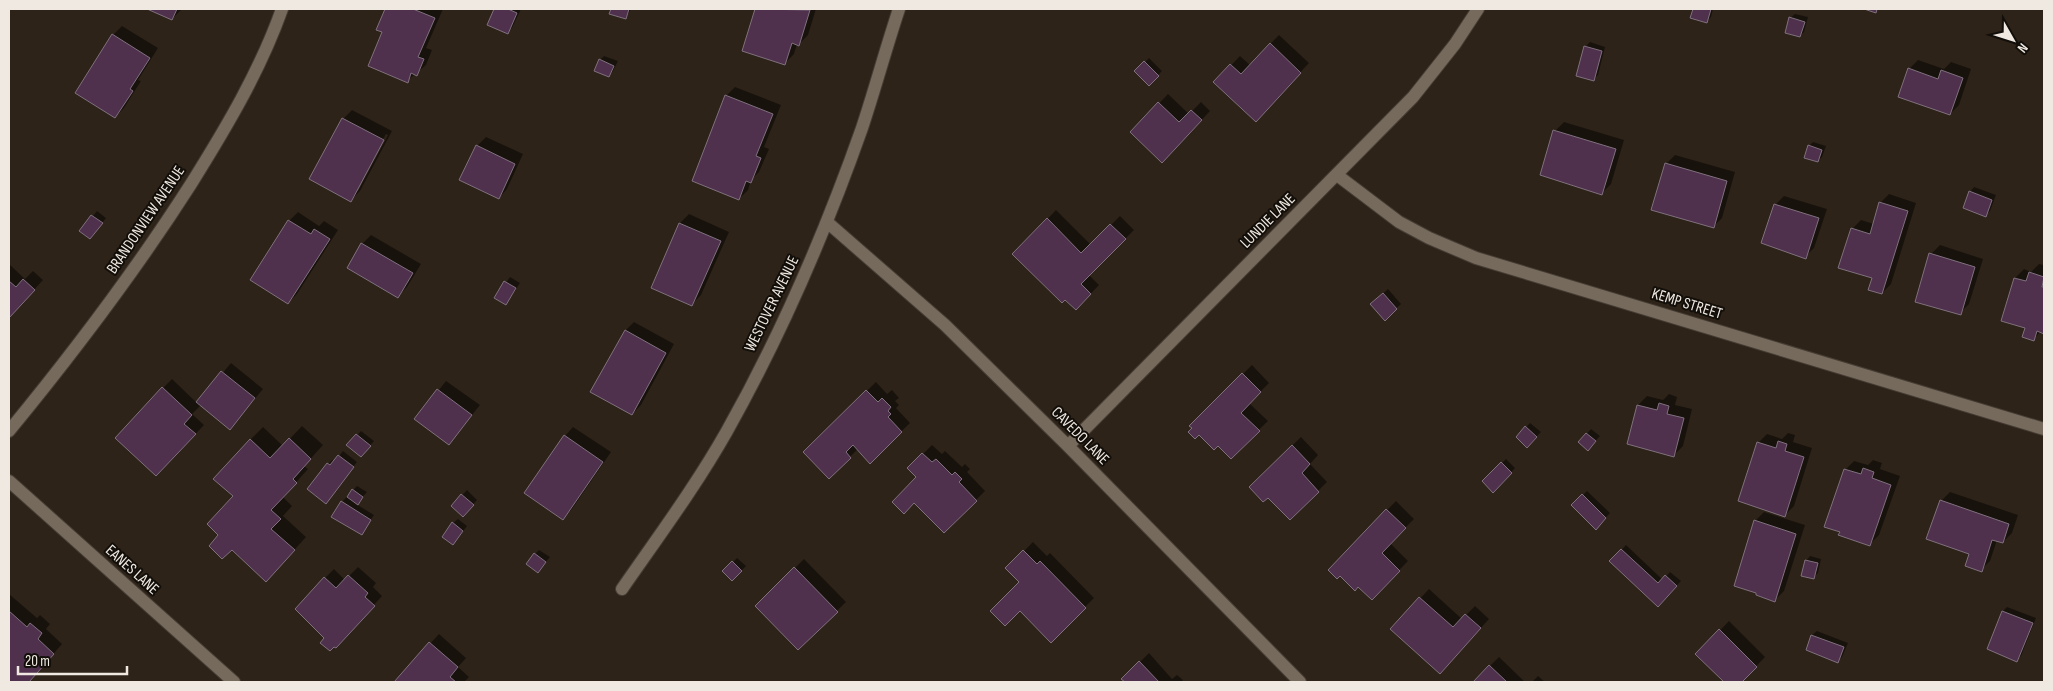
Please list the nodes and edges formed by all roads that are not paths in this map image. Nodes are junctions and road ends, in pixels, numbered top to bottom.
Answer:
1 (282, 9) edge
2 (898, 9) edge
3 (1478, 9) edge
4 (1337, 175) junction
5 (827, 222) junction
6 (2044, 429) edge
7 (9, 431) edge
8 (1068, 446) junction
9 (9, 481) edge
10 (622, 588) dead end
11 (234, 682) edge
12 (1300, 682) edge

1 - 7 street, BRANDONVIEW AVENUE
2 - 5 street, WESTOVER AVENUE
3 - 4 street, LUNDIE LANE
4 - 6 street, KEMP STREET
4 - 8 street, LUNDIE LANE
5 - 8 street, CAVEDO LANE
5 - 10 street, WESTOVER AVENUE
8 - 12 street, CAVEDO LANE
9 - 11 street, EANES LANE

